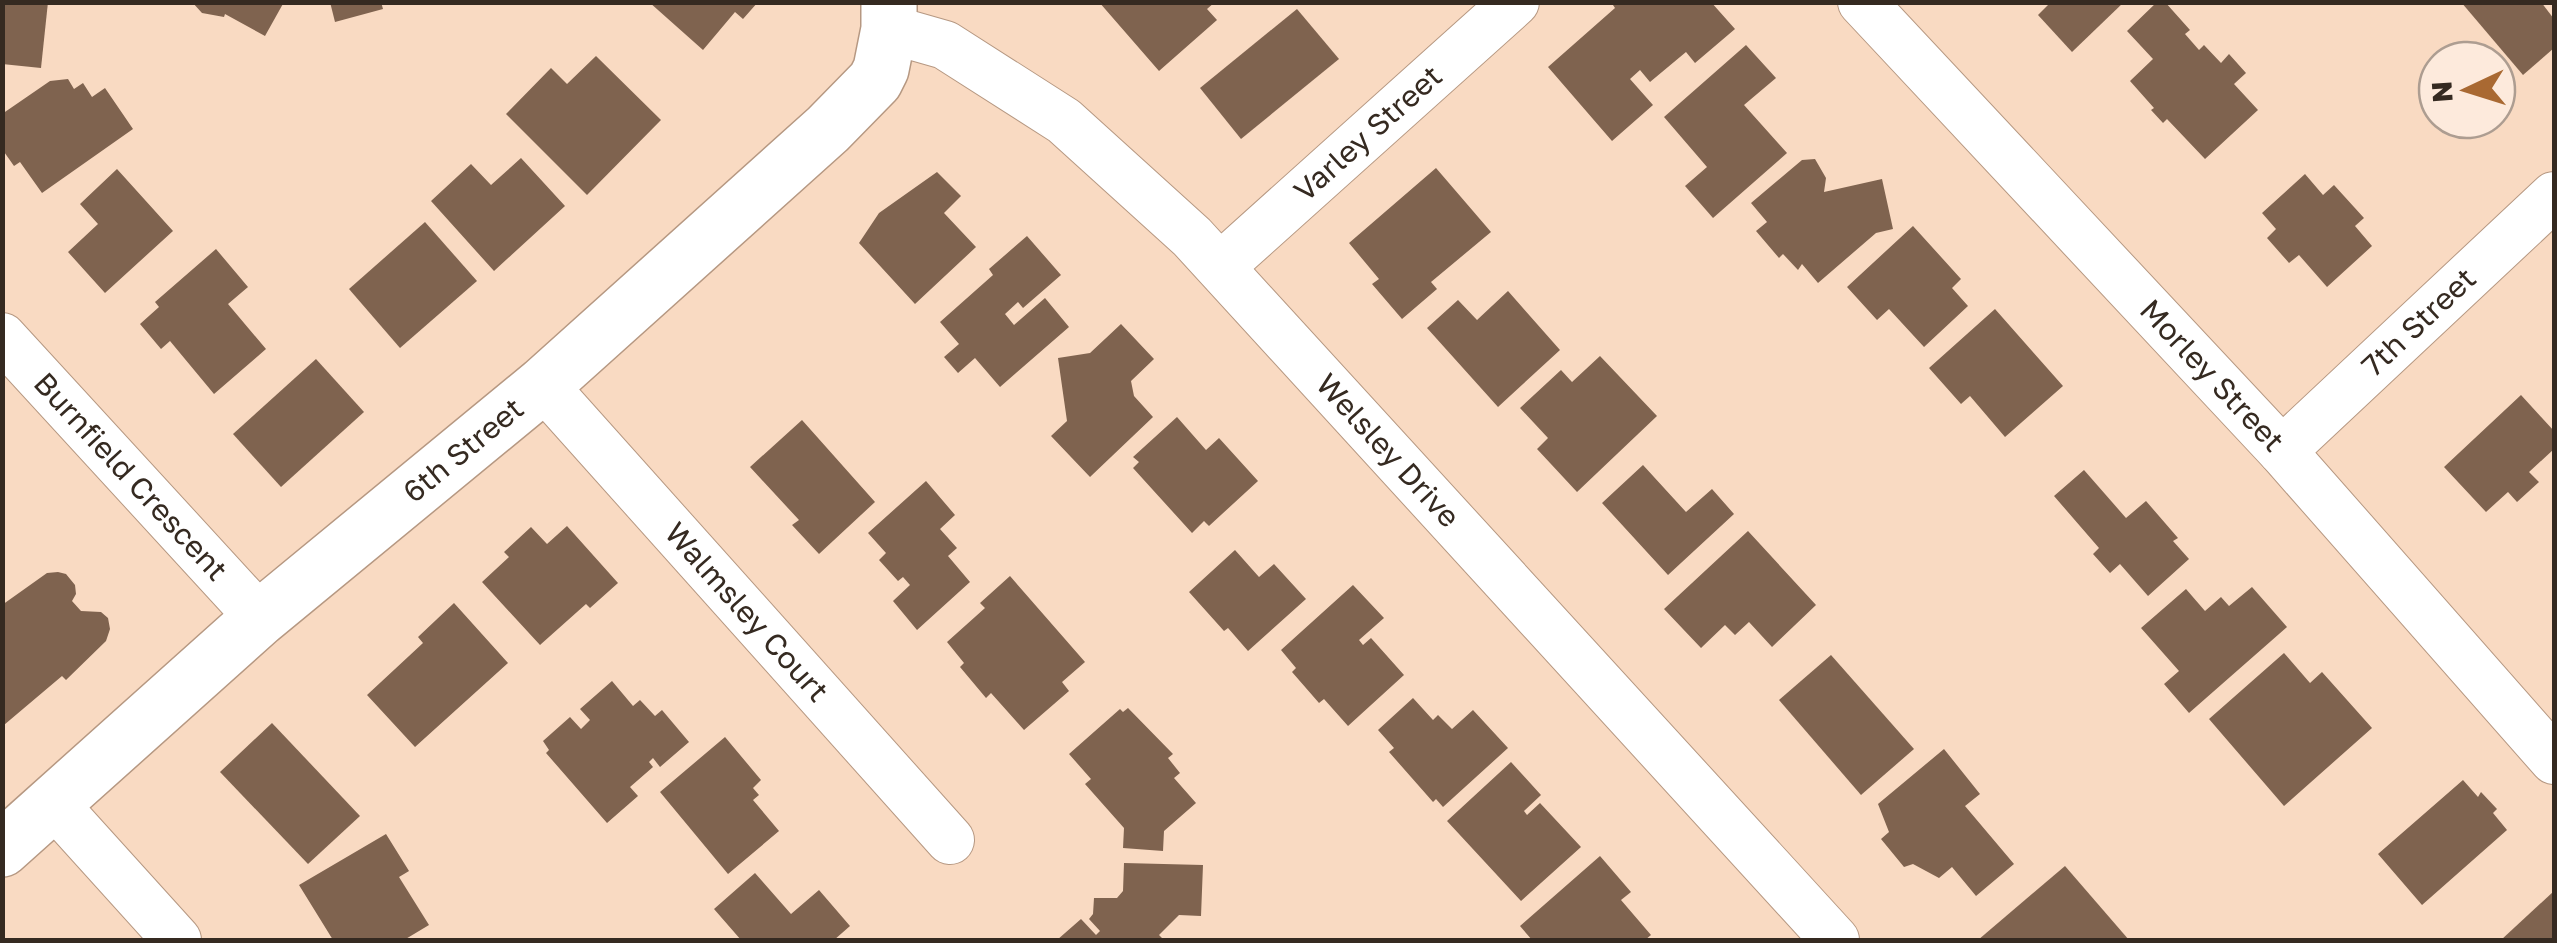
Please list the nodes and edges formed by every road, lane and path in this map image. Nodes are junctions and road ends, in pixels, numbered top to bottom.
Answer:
1 (1515, 2) edge
2 (1862, 2) edge
3 (889, 16) edge
4 (2554, 196) edge
5 (1221, 266) junction
6 (2, 338) edge
7 (544, 385) junction
8 (2282, 451) junction
9 (260, 618) junction
10 (2554, 760) edge
11 (54, 804) junction
12 (950, 840) dead end
13 (2, 849) edge
14 (176, 940) edge
15 (1835, 940) edge

1 - 5 street, Varley Street
2 - 8 street, Morley Street
3 - 5 street, Welsley Drive
3 - 7 street, 6th Street
4 - 8 street, 7th Street
5 - 15 street, Welsley Drive
6 - 9 street, Burnfield Crescent
7 - 9 street, 6th Street
7 - 12 street, Walmsley Court
8 - 10 street, Morley Street
9 - 11 street, 6th Street
11 - 13 street, 6th Street
11 - 14 street

